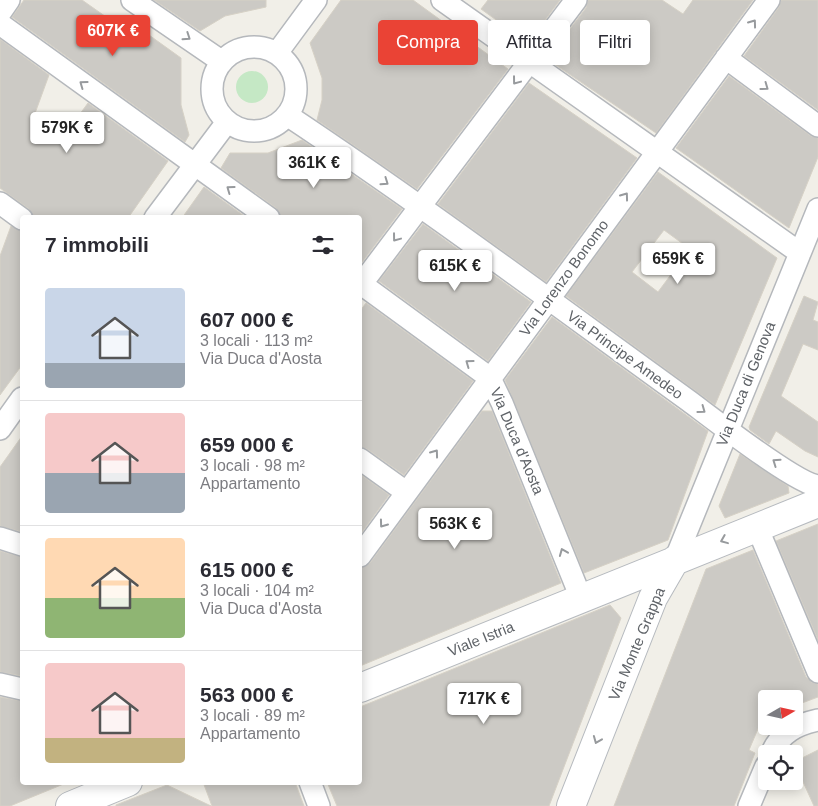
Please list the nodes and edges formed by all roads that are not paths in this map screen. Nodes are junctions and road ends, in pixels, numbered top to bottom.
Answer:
1 (9, 0) edge
2 (132, 0) edge
3 (316, 0) edge
4 (442, 0) edge
5 (576, 0) edge
6 (769, 0) edge
7 (0, 13) edge
8 (561, 20) edge
9 (0, 24) edge
10 (488, 32) edge
11 (276, 53) junction
12 (726, 58) junction
13 (221, 61) junction
14 (528, 65) edge
15 (534, 65) edge
16 (287, 115) junction
17 (227, 122) junction
18 (818, 126) edge
19 (657, 152) junction
20 (194, 164) junction
21 (420, 206) junction
22 (817, 214) edge
23 (157, 215) edge
24 (265, 215) edge
25 (800, 253) junction
26 (362, 283) edge
27 (362, 285) edge
28 (548, 299) junction
29 (490, 378) junction
30 (13, 401) edge
31 (0, 429) edge
32 (727, 429) junction
33 (362, 460) edge
34 (818, 486) edge
35 (406, 492) junction
36 (818, 503) edge
37 (757, 527) junction
38 (0, 538) edge
39 (20, 544) edge
40 (362, 553) edge
41 (675, 560) junction
42 (591, 594) junction
43 (641, 629) junction
44 (818, 672) edge
45 (0, 684) edge
46 (362, 687) edge
47 (20, 689) edge
48 (818, 720) edge
49 (775, 745) edge
50 (121, 785) edge
51 (311, 785) edge
52 (758, 785) edge
53 (70, 806) edge
54 (319, 806) edge
55 (571, 806) edge
56 (590, 806) edge
57 (749, 806) edge

1 - 7 street
2 -> 13 street
3 - 11 street
4 - 10 street
5 - 8 street
12 -> 6 street, Via Lorenzo Bonomo
20 -> 9 street
11 - 13 street
11 - 16 street
12 -> 18 street
12 - 19 street, Via Lorenzo Bonomo
13 - 17 street
14 -> 21 street
15 - 19 street
16 - 17 street
16 -> 21 street, Via Principe Amedeo
17 - 20 street
19 - 25 street
28 -> 19 street, Via Lorenzo Bonomo
20 - 23 street
24 -> 20 street
21 -> 26 street
21 - 28 street, Via Principe Amedeo
22 - 25 street, Via Duca di Genova
25 - 32 street, Via Duca di Genova
29 -> 27 street, Via Duca d'Aosta
28 - 29 street, Via Lorenzo Bonomo
28 -> 32 street, Via Principe Amedeo
35 -> 29 street, Via Lorenzo Bonomo
42 -> 29 street, Via Duca d'Aosta
30 - 31 street
34 -> 32 street, Via Principe Amedeo
32 - 41 street, Via Duca di Genova
33 - 35 street
35 -> 40 street, Via Lorenzo Bonomo
36 - 37 main road, Viale Istria
37 -> 41 main road, Viale Istria
37 - 44 street
38 - 39 street
41 - 42 main road, Viale Istria
41 - 43 main road, Via Monte Grappa
41 - 56 main road, Via Monte Grappa
42 - 43 main road
42 - 46 main road, Viale Istria
43 -> 55 main road, Via Monte Grappa
45 - 47 street
48 - 49 street
50 - 53 main road
51 - 54 street
52 - 57 street

